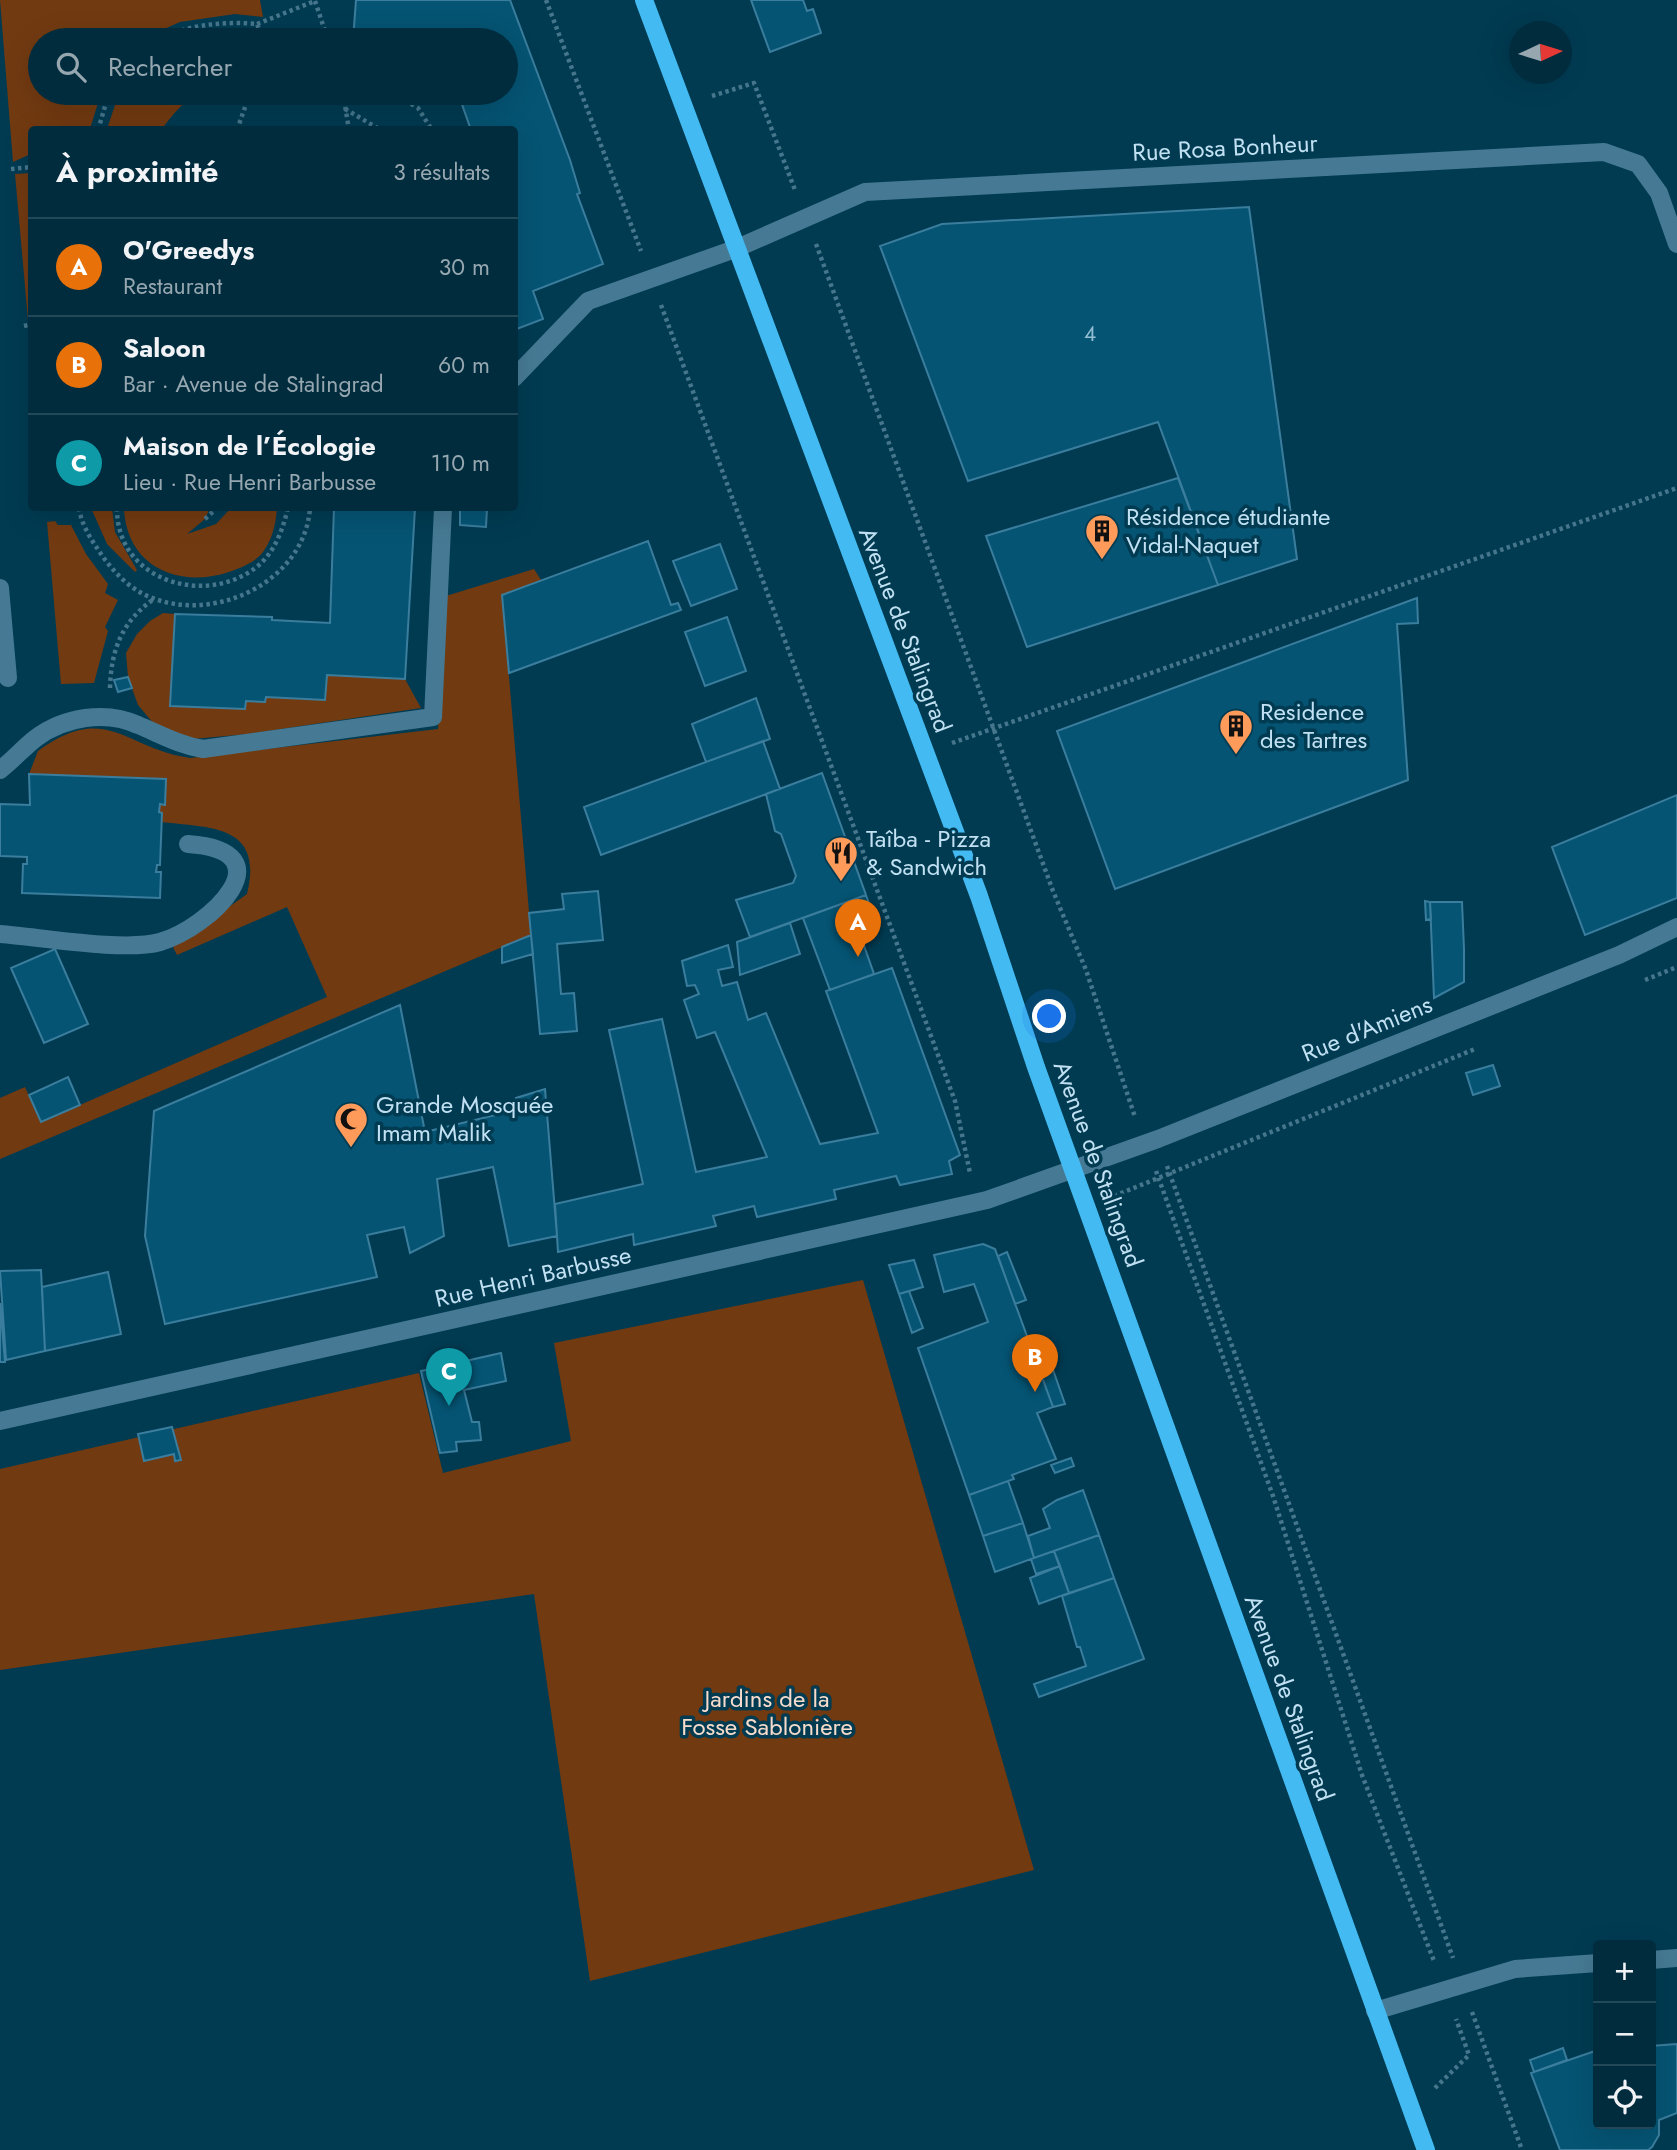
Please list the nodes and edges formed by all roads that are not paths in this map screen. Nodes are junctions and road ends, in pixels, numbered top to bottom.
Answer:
1 (644, 0) edge
2 (1677, 244) edge
3 (736, 249) junction
4 (518, 375) edge
5 (443, 511) edge
6 (0, 588) edge
7 (8, 678) dead end
8 (0, 770) edge
9 (188, 844) dead end
10 (1677, 927) edge
11 (0, 934) edge
12 (1074, 1170) junction
13 (0, 1422) edge
14 (1677, 1958) edge
15 (1656, 1960) edge
16 (1593, 1963) edge
17 (1375, 2011) junction
18 (1426, 2150) edge

1 - 3 main road, Avenue de Stalingrad
2 - 3 street, Rue Rosa Bonheur
3 - 4 street, Rue Rosa Bonheur
3 - 12 main road, Avenue de Stalingrad
5 - 8 street
6 - 7 street
9 - 11 street
10 - 12 street, Rue d'Amiens
12 - 13 street, Rue Henri Barbusse
12 - 17 main road, Avenue de Stalingrad
14 - 15 street
16 - 17 street
17 - 18 main road, Avenue de Stalingrad

